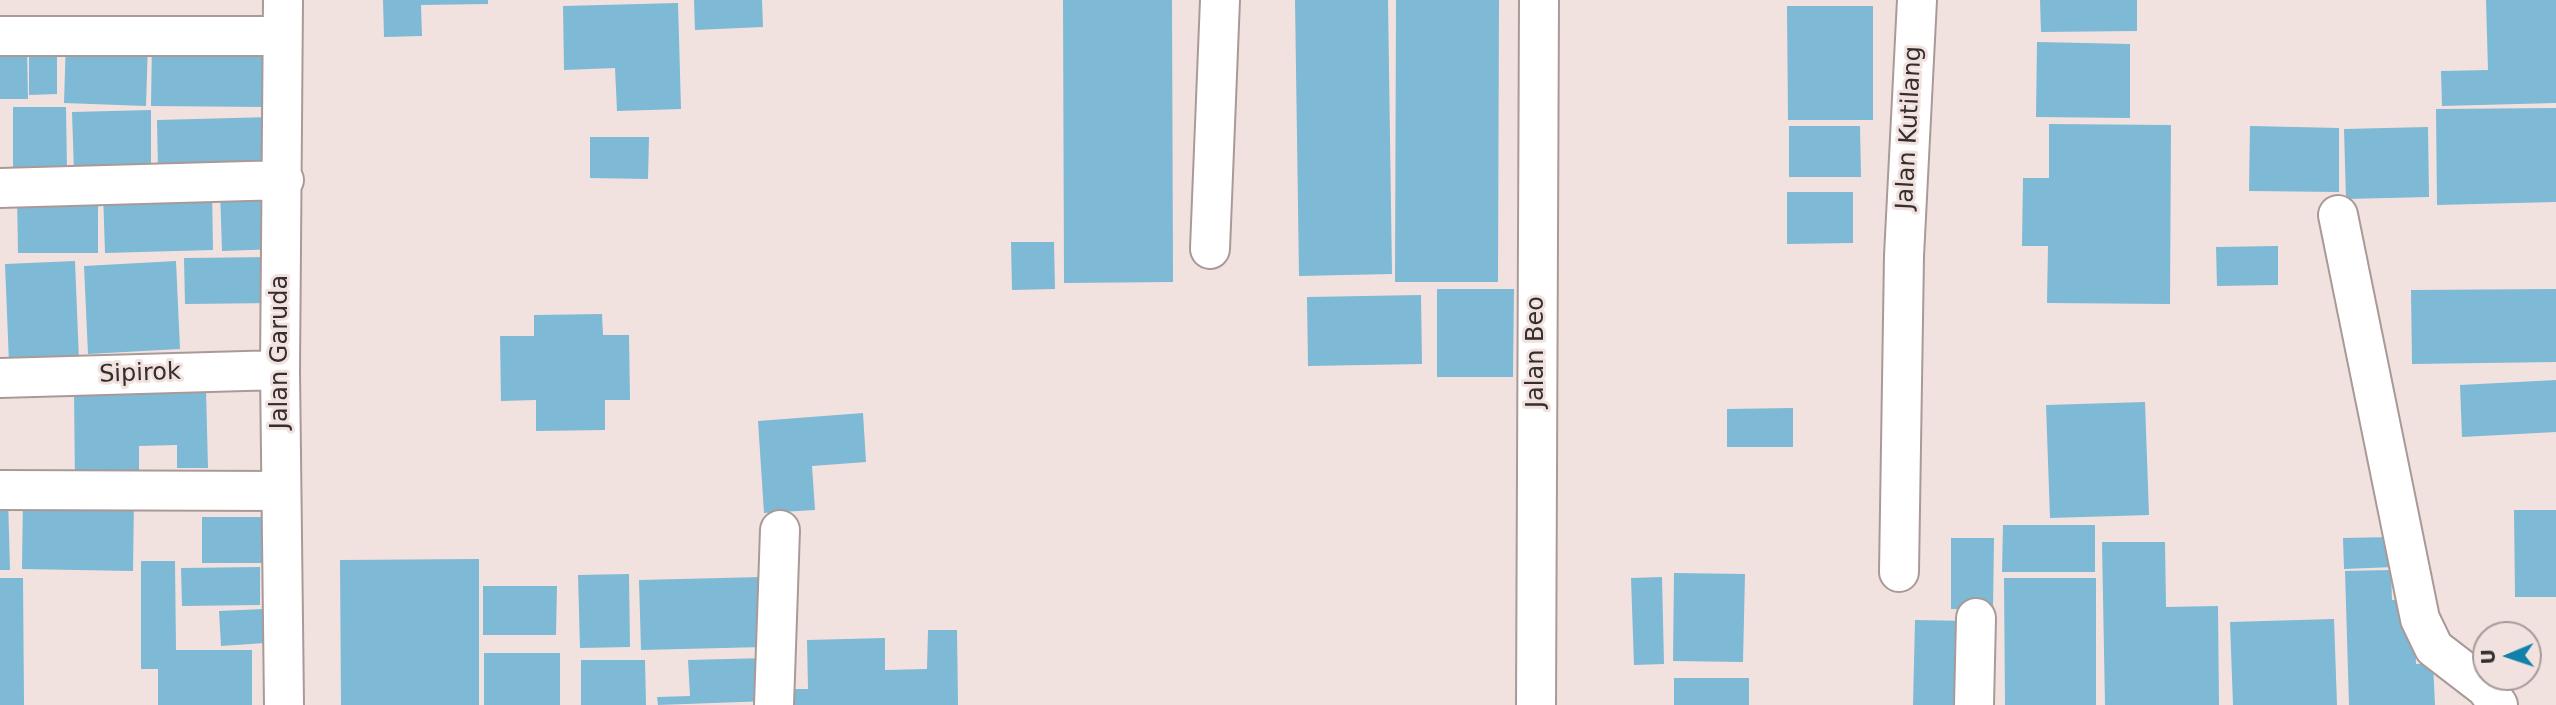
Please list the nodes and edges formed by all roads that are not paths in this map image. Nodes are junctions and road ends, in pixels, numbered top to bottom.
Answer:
1 (1220, 0) edge
2 (1539, 0) edge
3 (1917, 0) edge
4 (283, 18) edge
5 (0, 36) edge
6 (284, 180) junction
7 (0, 188) edge
8 (2338, 215) dead end
9 (1210, 249) dead end
10 (280, 370) junction
11 (0, 377) edge
12 (0, 490) edge
13 (281, 491) junction
14 (780, 530) dead end
15 (1899, 572) dead end
16 (1976, 618) dead end
17 (284, 705) edge
18 (774, 705) edge
19 (1536, 705) edge
20 (1974, 705) edge
21 (2498, 705) edge

1 - 9 street
2 - 19 street, Jalan Beo
3 - 15 street, Jalan Kutilang
4 - 5 street
4 - 6 street, Jalan Garuda
6 - 7 street
6 - 10 street, Jalan Garuda
8 - 21 street
10 - 11 street, Sipirok
10 - 13 street, Jalan Garuda
12 - 13 street
13 - 17 street, Jalan Garuda
14 - 18 street
16 - 20 street

